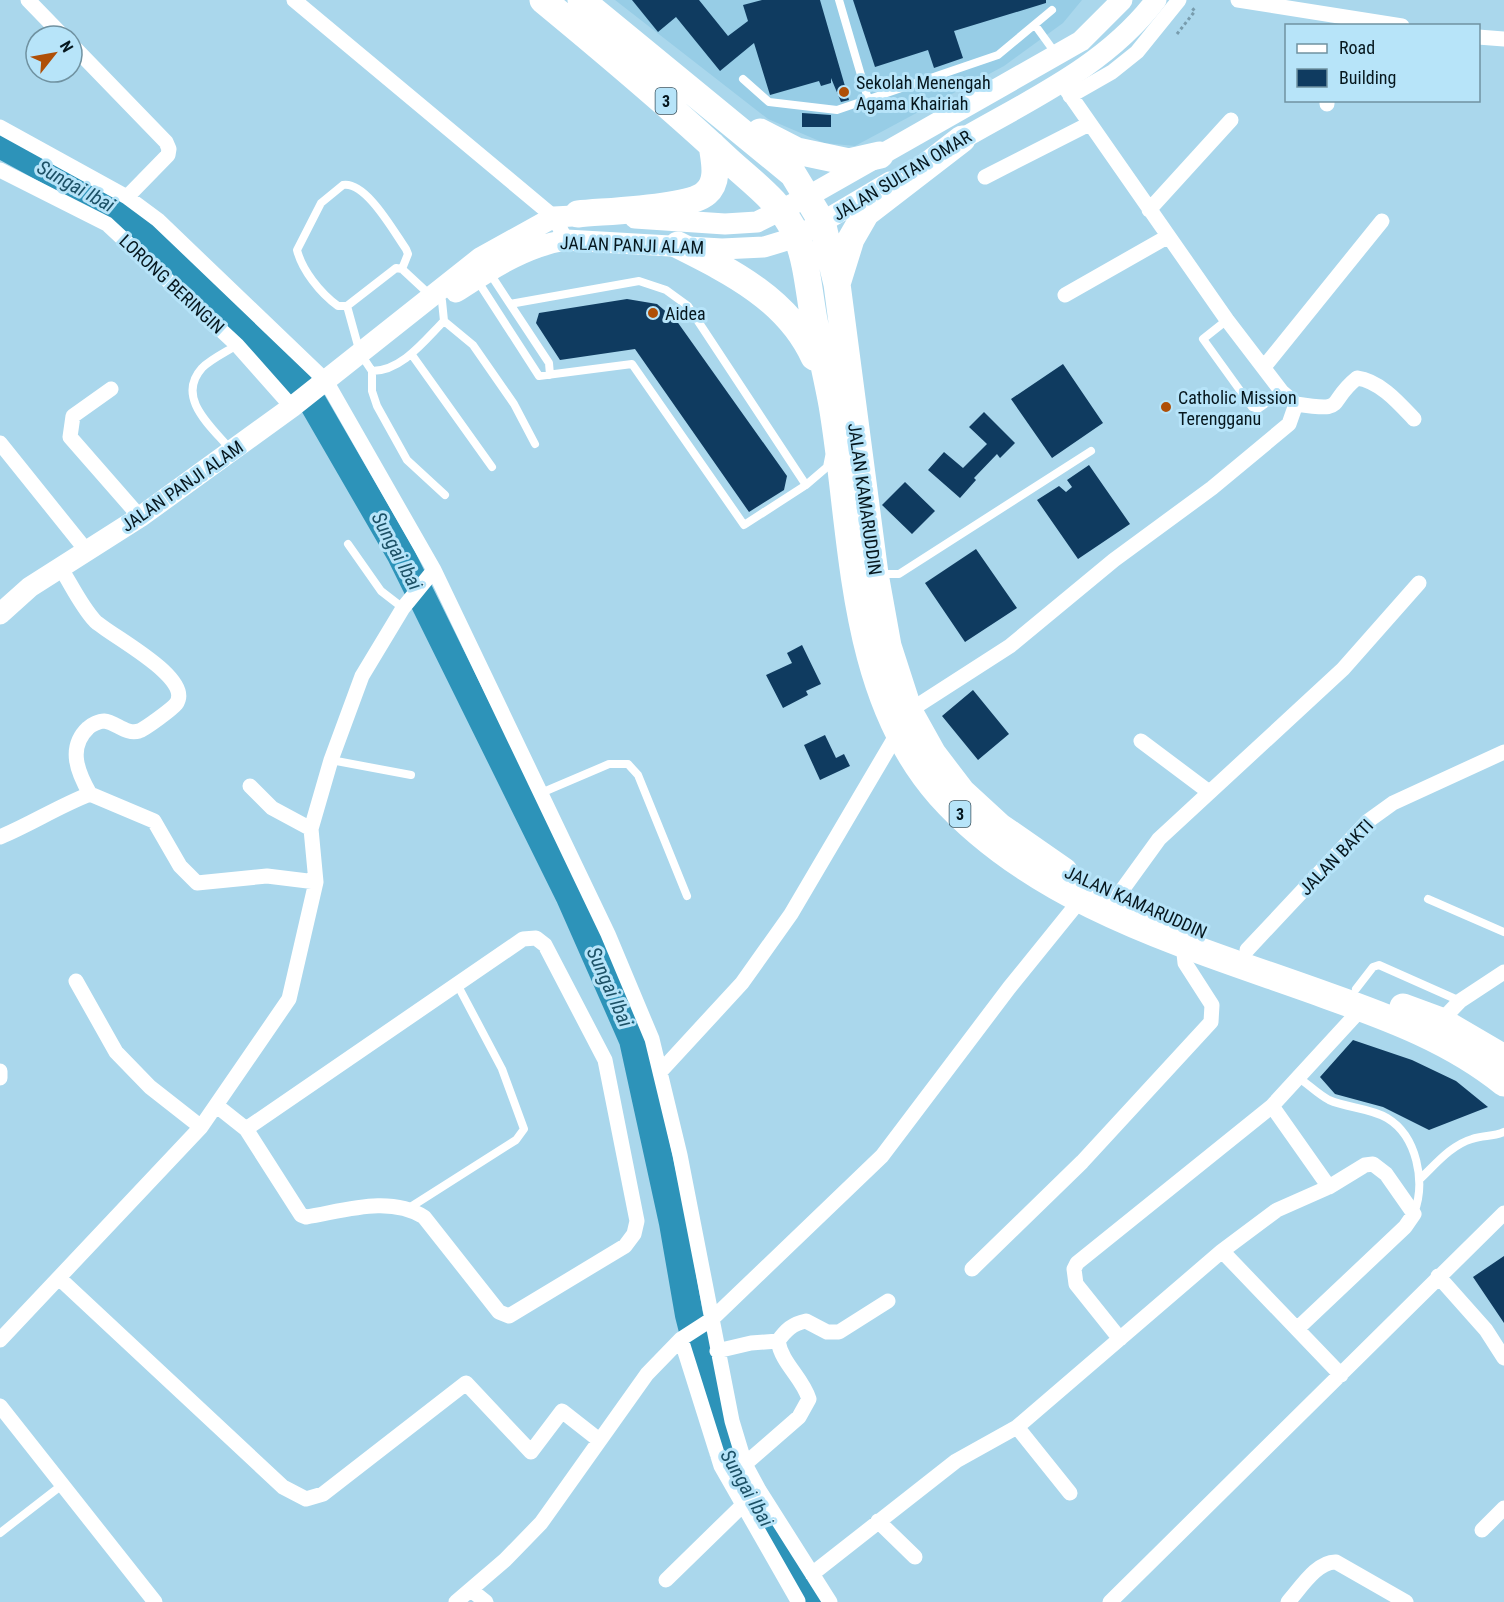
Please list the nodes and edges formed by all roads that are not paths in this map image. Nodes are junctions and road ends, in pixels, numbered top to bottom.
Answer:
1 (28, 0) edge
2 (294, 0) edge
3 (543, 0) edge
4 (580, 0) edge
5 (839, 0) edge
6 (1122, 0) edge
7 (1156, 0) edge
8 (1179, 0) edge
9 (1238, 0) edge
10 (1052, 10) dead end
11 (1338, 21) edge
12 (51, 24) edge
13 (1376, 24) edge
14 (1035, 25) junction
15 (1480, 37) edge
16 (1504, 39) edge
17 (1057, 55) junction
18 (84, 57) edge
19 (668, 72) junction
20 (743, 79) dead end
21 (1065, 89) junction
22 (868, 99) junction
23 (1231, 120) dead end
24 (1089, 124) junction
25 (0, 127) edge
26 (962, 139) junction
27 (712, 145) junction
28 (880, 155) junction
29 (0, 170) edge
30 (985, 177) dead end
31 (127, 197) junction
32 (807, 197) junction
33 (782, 210) junction
34 (1149, 210) junction
35 (566, 216) junction
36 (1382, 221) dead end
37 (822, 222) junction
38 (797, 237) junction
39 (1167, 237) junction
40 (567, 240) junction
41 (678, 245) junction
42 (402, 269) junction
43 (478, 269) junction
44 (837, 284) junction
45 (1065, 295) dead end
46 (510, 304) junction
47 (347, 306) junction
48 (439, 306) junction
49 (1227, 320) junction
50 (237, 345) junction
51 (360, 353) junction
52 (412, 355) junction
53 (1264, 368) junction
54 (372, 371) junction
55 (550, 375) junction
56 (326, 381) junction
57 (111, 389) dead end
58 (1282, 392) junction
59 (1296, 404) junction
60 (832, 406) junction
61 (292, 408) junction
62 (1414, 419) dead end
63 (836, 433) junction
64 (0, 443) edge
65 (535, 444) dead end
66 (1091, 451) dead end
67 (232, 452) junction
68 (492, 467) dead end
69 (806, 485) junction
70 (445, 495) dead end
71 (140, 518) junction
72 (348, 544) dead end
73 (86, 550) junction
74 (60, 567) junction
75 (434, 570) junction
76 (875, 574) junction
77 (1419, 583) dead end
78 (404, 607) junction
79 (0, 614) edge
80 (903, 722) junction
81 (1142, 741) dead end
82 (1504, 752) edge
83 (331, 760) junction
84 (411, 775) dead end
85 (250, 786) dead end
86 (1209, 792) junction
87 (541, 793) junction
88 (90, 794) junction
89 (311, 829) junction
90 (0, 837) edge
91 (316, 882) junction
92 (687, 896) dead end
93 (1117, 897) junction
94 (1081, 899) junction
95 (1428, 899) dead end
96 (1504, 932) edge
97 (1183, 944) junction
98 (1247, 950) junction
99 (1504, 972) edge
100 (76, 981) dead end
101 (457, 984) junction
102 (1359, 999) junction
103 (1461, 1001) junction
104 (1441, 1021) junction
105 (1504, 1058) edge
106 (0, 1071) edge
107 (660, 1072) junction
108 (0, 1078) edge
109 (1299, 1078) junction
110 (1504, 1083) edge
111 (217, 1106) junction
112 (1272, 1106) junction
113 (201, 1127) junction
114 (246, 1129) junction
115 (1504, 1132) edge
116 (1420, 1179) junction
117 (1329, 1187) junction
118 (410, 1208) junction
119 (1504, 1213) edge
120 (1414, 1214) junction
121 (1222, 1251) junction
122 (972, 1269) dead end
123 (1438, 1276) junction
124 (59, 1278) junction
125 (888, 1301) dead end
126 (711, 1319) junction
127 (1298, 1329) junction
128 (682, 1339) junction
129 (1120, 1339) junction
130 (0, 1340) edge
131 (778, 1341) junction
132 (717, 1351) junction
133 (1504, 1358) edge
134 (1341, 1375) junction
135 (0, 1406) edge
136 (1017, 1427) junction
137 (594, 1436) junction
138 (745, 1464) junction
139 (63, 1485) junction
140 (758, 1490) junction
141 (1070, 1493) dead end
142 (744, 1504) junction
143 (1504, 1508) edge
144 (878, 1521) junction
145 (1482, 1530) dead end
146 (0, 1533) edge
147 (915, 1557) dead end
148 (666, 1580) dead end
149 (816, 1580) junction
150 (471, 1590) junction
151 (798, 1601) edge
152 (154, 1602) edge
153 (456, 1602) edge
154 (486, 1602) edge
155 (830, 1602) edge
156 (1110, 1602) edge
157 (1288, 1602) edge
158 (1406, 1602) edge

1 - 12 street
2 - 35 street
3 - 27 highway, 3
4 - 19 highway, 3
5 - 22 lane
6 - 17 main road, JALAN SULTAN OMAR
7 - 21 main road, JALAN SULTAN OMAR
8 - 21 street
9 - 11 street
10 - 14 lane
11 - 13 street
14 - 17 lane
14 - 22 lane
15 - 16 street
17 - 28 main road, JALAN SULTAN OMAR
18 - 31 street
19 - 28 highway
19 - 32 highway, 3
20 - 22 lane
21 - 24 street
21 - 26 main road, JALAN SULTAN OMAR
23 - 34 street
24 - 30 street
24 - 34 street
25 - 31 street
26 - 37 main road, JALAN SULTAN OMAR
26 - 44 highway
27 - 33 highway, 3
27 - 35 highway
28 - 32 main road, JALAN SULTAN OMAR
29 - 50 street, LORONG BERINGIN
31 - 56 street
32 - 33 main road, JALAN PANJI ALAM
32 - 37 highway, JALAN KAMARUDDIN / 3
33 - 35 main road, JALAN PANJI ALAM
33 - 38 highway, 3
34 - 39 street
35 - 40 street
35 - 43 main road, JALAN PANJI ALAM
36 - 53 street
37 - 38 main road, JALAN PANJI ALAM
37 - 44 highway, JALAN KAMARUDDIN / 3
38 - 41 main road, JALAN PANJI ALAM
38 - 60 highway, JALAN KAMARUDDIN / 3
39 - 45 street
39 - 49 street
40 - 41 main road, JALAN PANJI ALAM
40 - 43 main road, JALAN PANJI ALAM
41 - 60 highway
42 - 47 lane
42 - 47 lane
42 - 48 lane
43 - 46 lane
43 - 48 main road, JALAN PANJI ALAM
43 - 55 lane
44 - 76 highway, JALAN KAMARUDDIN / 3
46 - 55 lane
46 - 69 lane
47 - 51 lane
48 - 51 main road, JALAN PANJI ALAM
48 - 52 lane
48 - 65 lane
49 - 53 street
49 - 58 lane
50 - 61 street, LORONG BERINGIN
50 - 67 lane
51 - 54 lane
51 - 56 main road, JALAN PANJI ALAM
52 - 54 lane
52 - 68 lane
53 - 58 street
54 - 70 lane
55 - 69 lane
56 - 61 main road, JALAN PANJI ALAM
56 - 75 street
57 - 71 street
58 - 59 street
59 - 62 street
59 - 80 street
60 - 63 highway, JALAN KAMARUDDIN / 3
61 - 67 main road, JALAN PANJI ALAM
63 - 69 lane
63 - 80 highway, JALAN KAMARUDDIN / 3
64 - 73 street
66 - 76 lane
67 - 71 main road, JALAN PANJI ALAM
71 - 73 main road, JALAN PANJI ALAM
72 - 78 lane
73 - 74 main road, JALAN PANJI ALAM
74 - 79 main road, JALAN PANJI ALAM
74 - 88 street
75 - 78 street
75 - 87 street
76 - 80 highway, JALAN KAMARUDDIN / 3
77 - 86 street
78 - 83 street
80 - 93 highway, JALAN KAMARUDDIN / 3
80 - 94 highway, JALAN KAMARUDDIN / 3
80 - 107 street
81 - 86 street
82 - 98 street, JALAN BAKTI
83 - 84 lane
83 - 89 street
85 - 89 street
86 - 93 street
87 - 92 lane
87 - 107 street
88 - 90 street
88 - 91 street
89 - 91 street
91 - 111 street
93 - 98 highway, JALAN KAMARUDDIN / 3
94 - 97 highway, JALAN KAMARUDDIN / 3
94 - 126 street
95 - 96 lane
97 - 102 highway, JALAN KAMARUDDIN / 3
97 - 122 street
98 - 102 highway, JALAN KAMARUDDIN / 3
99 - 103 street
100 - 113 street
101 - 114 street
101 - 118 lane
101 - 118 street
102 - 103 lane
102 - 104 highway, JALAN KAMARUDDIN / 3
102 - 109 street
102 - 110 highway, JALAN KAMARUDDIN / 3
103 - 104 street
104 - 105 highway, JALAN KAMARUDDIN / 3
106 - 108 street
107 - 126 street
109 - 112 street
109 - 116 lane
111 - 113 street
111 - 114 street
112 - 117 street
112 - 129 street
113 - 124 street
114 - 118 street
115 - 116 lane
116 - 120 lane
117 - 120 street
117 - 121 street
119 - 123 street
120 - 127 street
121 - 127 street
121 - 129 street
123 - 133 street
123 - 134 street
124 - 130 street
124 - 137 street
125 - 131 street
126 - 128 street
126 - 132 street
127 - 134 street
128 - 137 street
128 - 142 street
129 - 136 street
131 - 132 street
131 - 138 street
132 - 138 street
134 - 156 street
135 - 139 street
136 - 141 street
136 - 144 street
137 - 150 street
138 - 140 street
139 - 146 lane
139 - 152 street
140 - 142 street
140 - 149 street
142 - 148 street
142 - 151 street
143 - 145 street
144 - 147 street
144 - 149 street
149 - 151 street
149 - 155 street
150 - 153 street
150 - 154 street
157 - 158 street

